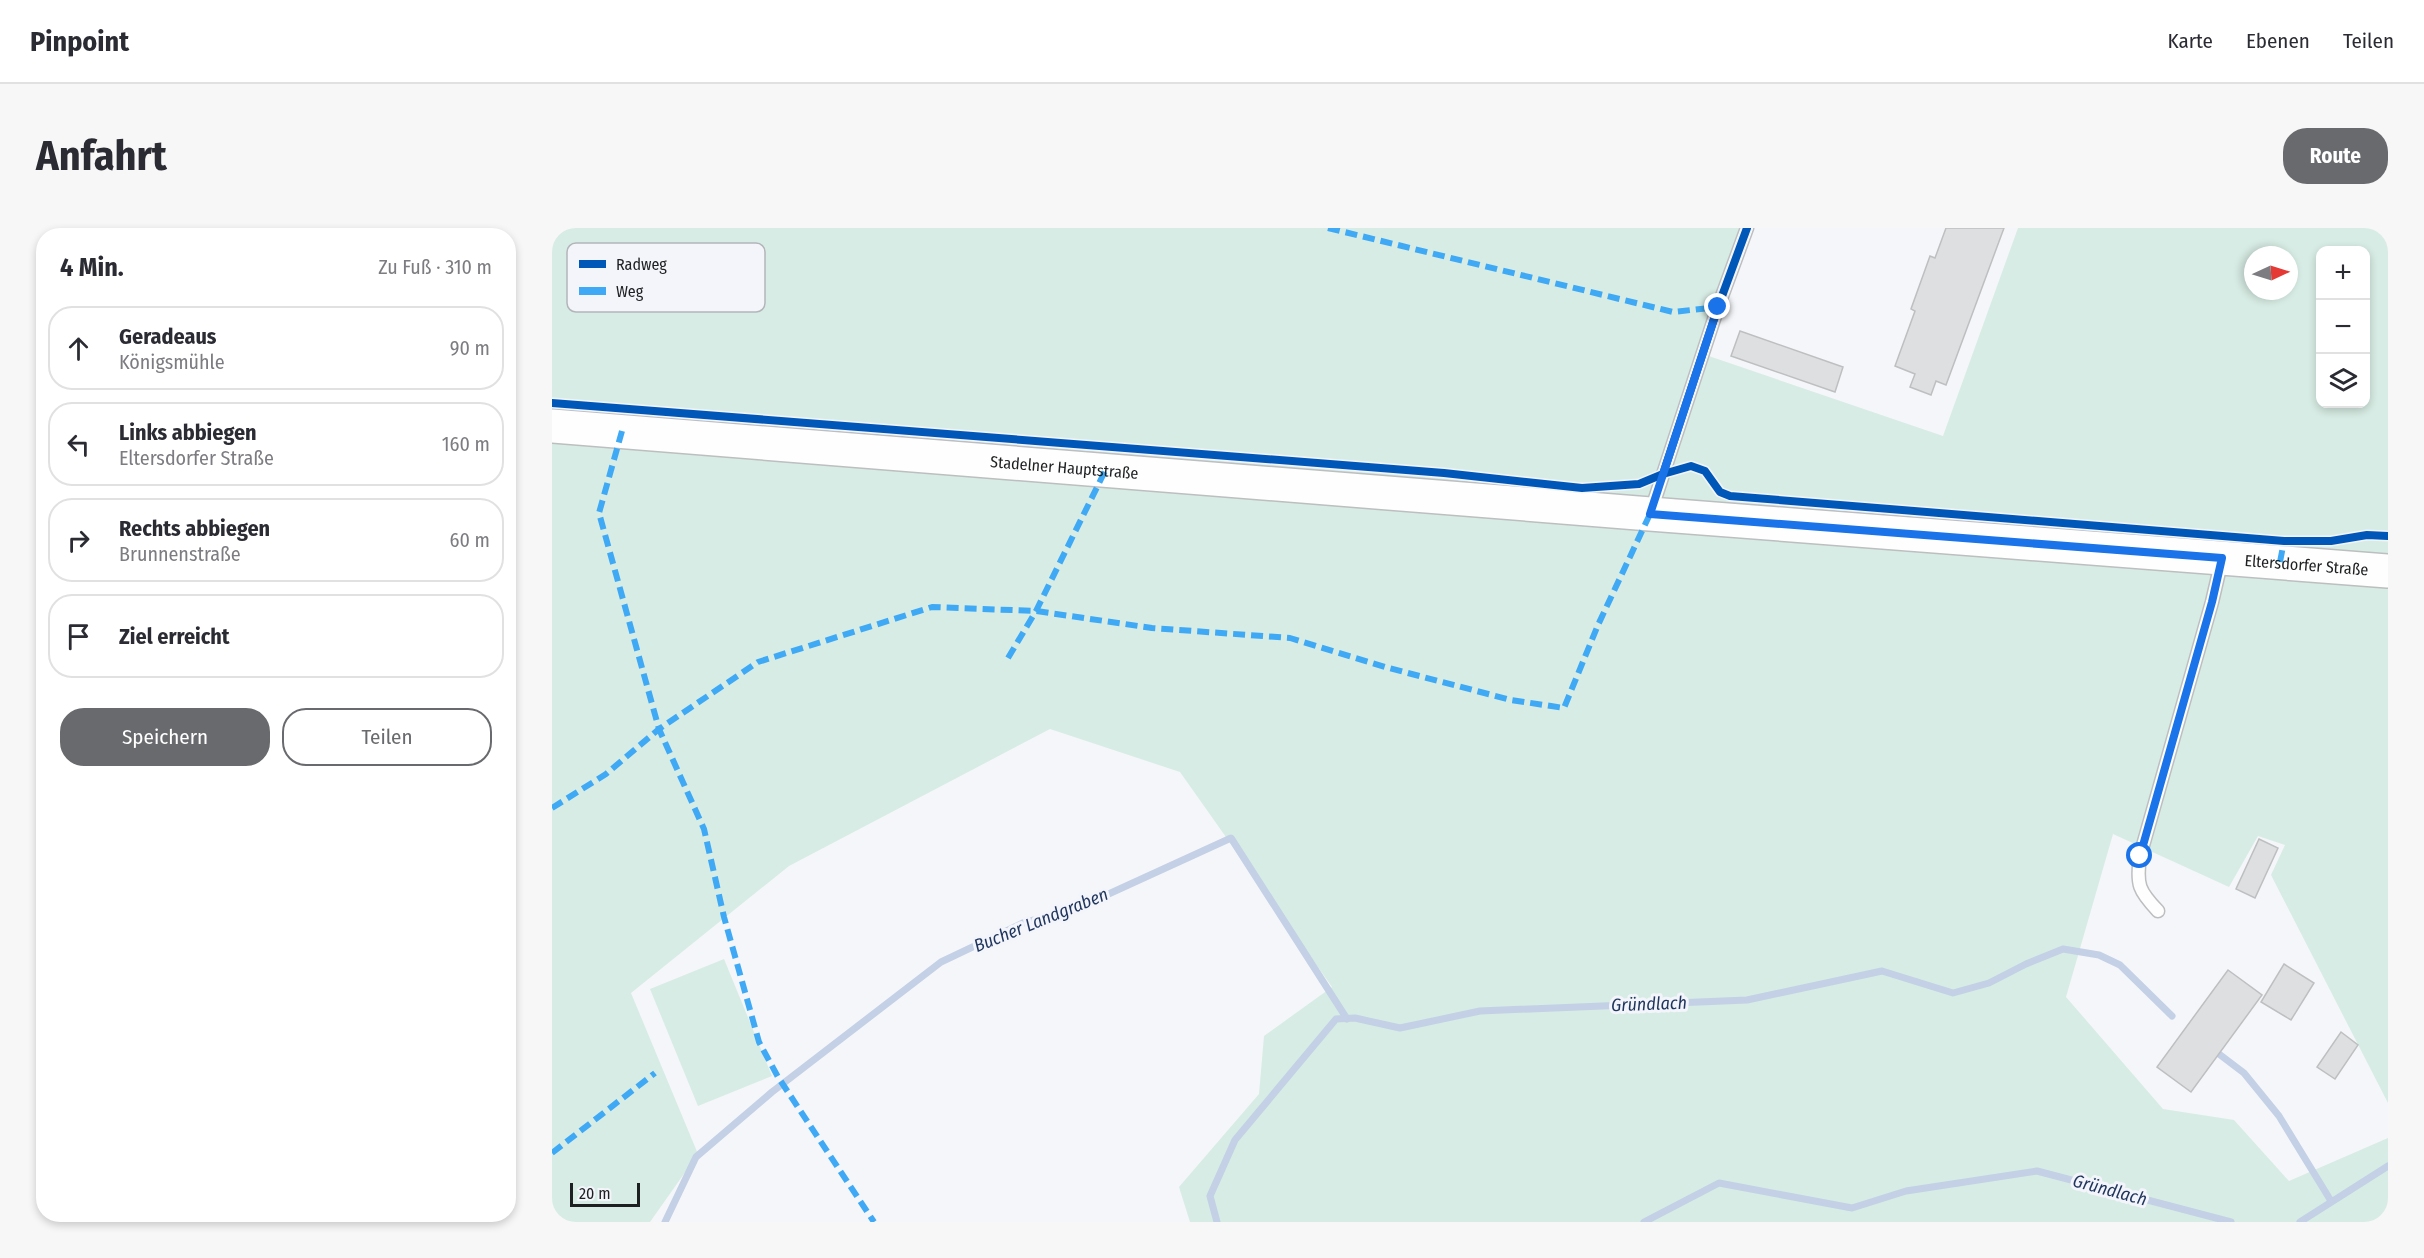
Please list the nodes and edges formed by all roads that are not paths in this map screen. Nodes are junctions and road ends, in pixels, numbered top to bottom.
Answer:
1 (1747, 228) edge
2 (552, 426) edge
3 (1578, 508) joint
4 (1650, 514) junction
5 (2222, 558) junction
6 (2388, 571) edge
7 (2158, 911) dead end

1 - 4 lane
2 - 3 main road, Stadelner Hauptstraße
3 - 4 main road, Eltersdorfer Straße
4 - 5 main road, Eltersdorfer Straße
5 - 6 main road, Eltersdorfer Straße
5 - 7 lane

